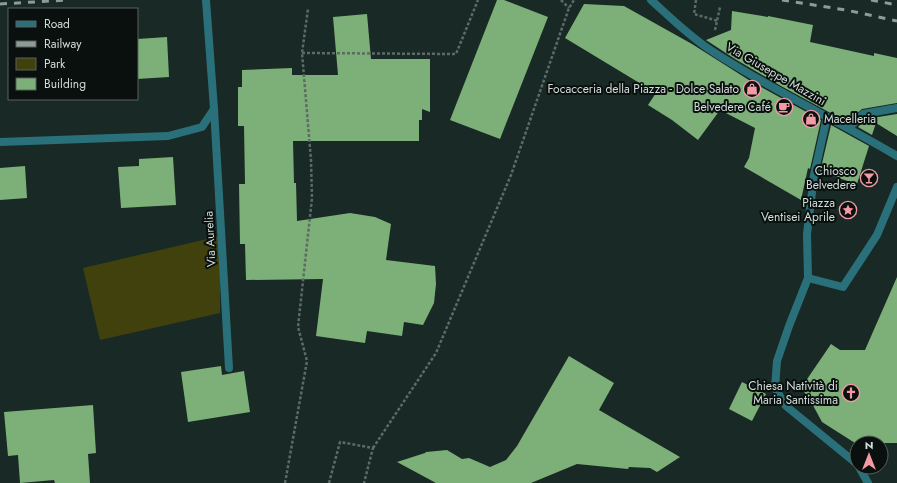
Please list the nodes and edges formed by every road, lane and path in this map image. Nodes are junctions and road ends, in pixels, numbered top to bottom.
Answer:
1 (478, 0) edge
2 (561, 0) edge
3 (574, 0) edge
4 (651, 0) edge
5 (696, 0) edge
6 (206, 2) edge
7 (720, 7) dead end
8 (569, 8) junction
9 (308, 9) dead end
10 (302, 53) junction
11 (897, 108) edge
12 (214, 109) junction
13 (827, 117) junction
14 (849, 128) junction
15 (0, 142) edge
16 (897, 156) edge
17 (897, 188) edge
18 (808, 278) junction
19 (229, 368) dead end
20 (372, 448) junction
21 (849, 457) edge
22 (284, 483) edge
23 (329, 483) edge
24 (364, 483) edge

1 - 10 path
2 - 8 path
3 - 8 path
4 - 13 street, Via Giuseppe Mazzini
5 - 7 path
6 - 12 street, Via Aurelia
8 - 20 path
9 - 10 path
10 - 22 path
11 - 14 street
12 - 15 street
12 - 19 street, Via Aurelia
13 - 14 street, Via Giuseppe Mazzini
13 - 18 street
14 - 16 street, Via Giuseppe Mazzini
17 - 18 street
18 - 21 street
20 - 23 path
20 - 24 path

